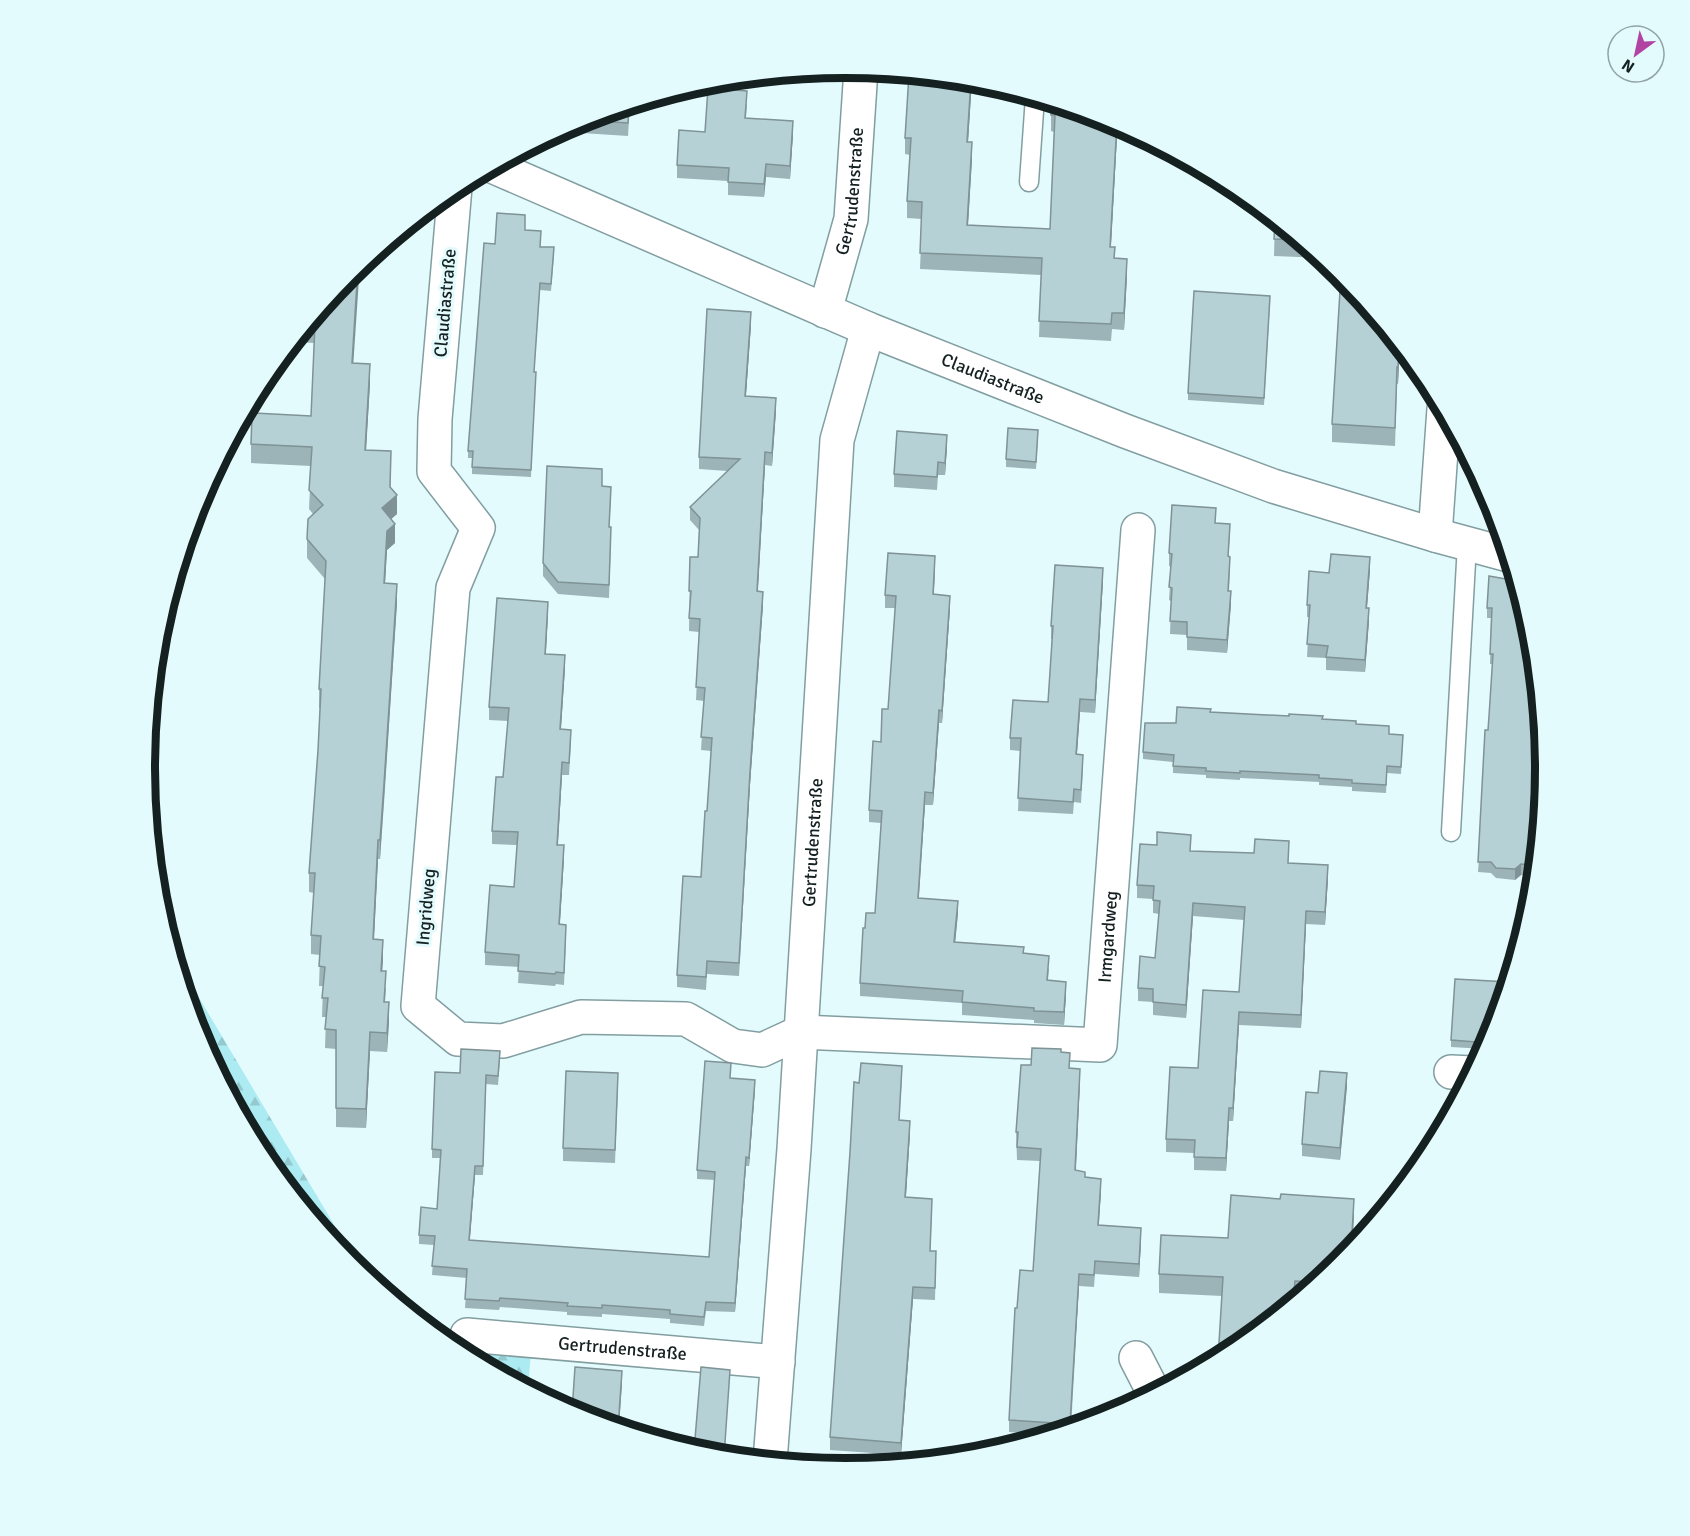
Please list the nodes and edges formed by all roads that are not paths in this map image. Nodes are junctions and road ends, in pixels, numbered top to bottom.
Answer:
1 (860, 78) edge
2 (1034, 105) edge
3 (501, 170) edge
4 (1029, 183) dead end
5 (453, 201) edge
6 (825, 310) junction
7 (868, 329) junction
8 (435, 419) joint
9 (1443, 423) edge
10 (1138, 530) dead end
11 (1436, 535) junction
12 (1467, 544) junction
13 (1500, 553) edge
14 (1451, 832) dead end
15 (801, 1032) junction
16 (467, 1335) dead end
17 (1136, 1358) dead end
18 (777, 1362) junction
19 (1151, 1387) edge
20 (771, 1454) edge

1 - 6 street, Gertrudenstraße
2 - 4 lane
3 - 6 street, Claudiastraße
5 - 8 street, Claudiastraße
6 - 7 street, Claudiastraße
7 - 11 street, Claudiastraße
7 - 15 street, Gertrudenstraße
8 - 15 street, Ingridweg
9 - 11 street
10 - 15 street, Irmgardweg
11 - 12 street, Claudiastraße
12 - 13 street, Claudiastraße
12 - 14 lane
15 - 18 street, Gertrudenstraße
16 - 18 street, Gertrudenstraße
17 - 19 street
18 - 20 street, Gertrudenstraße

